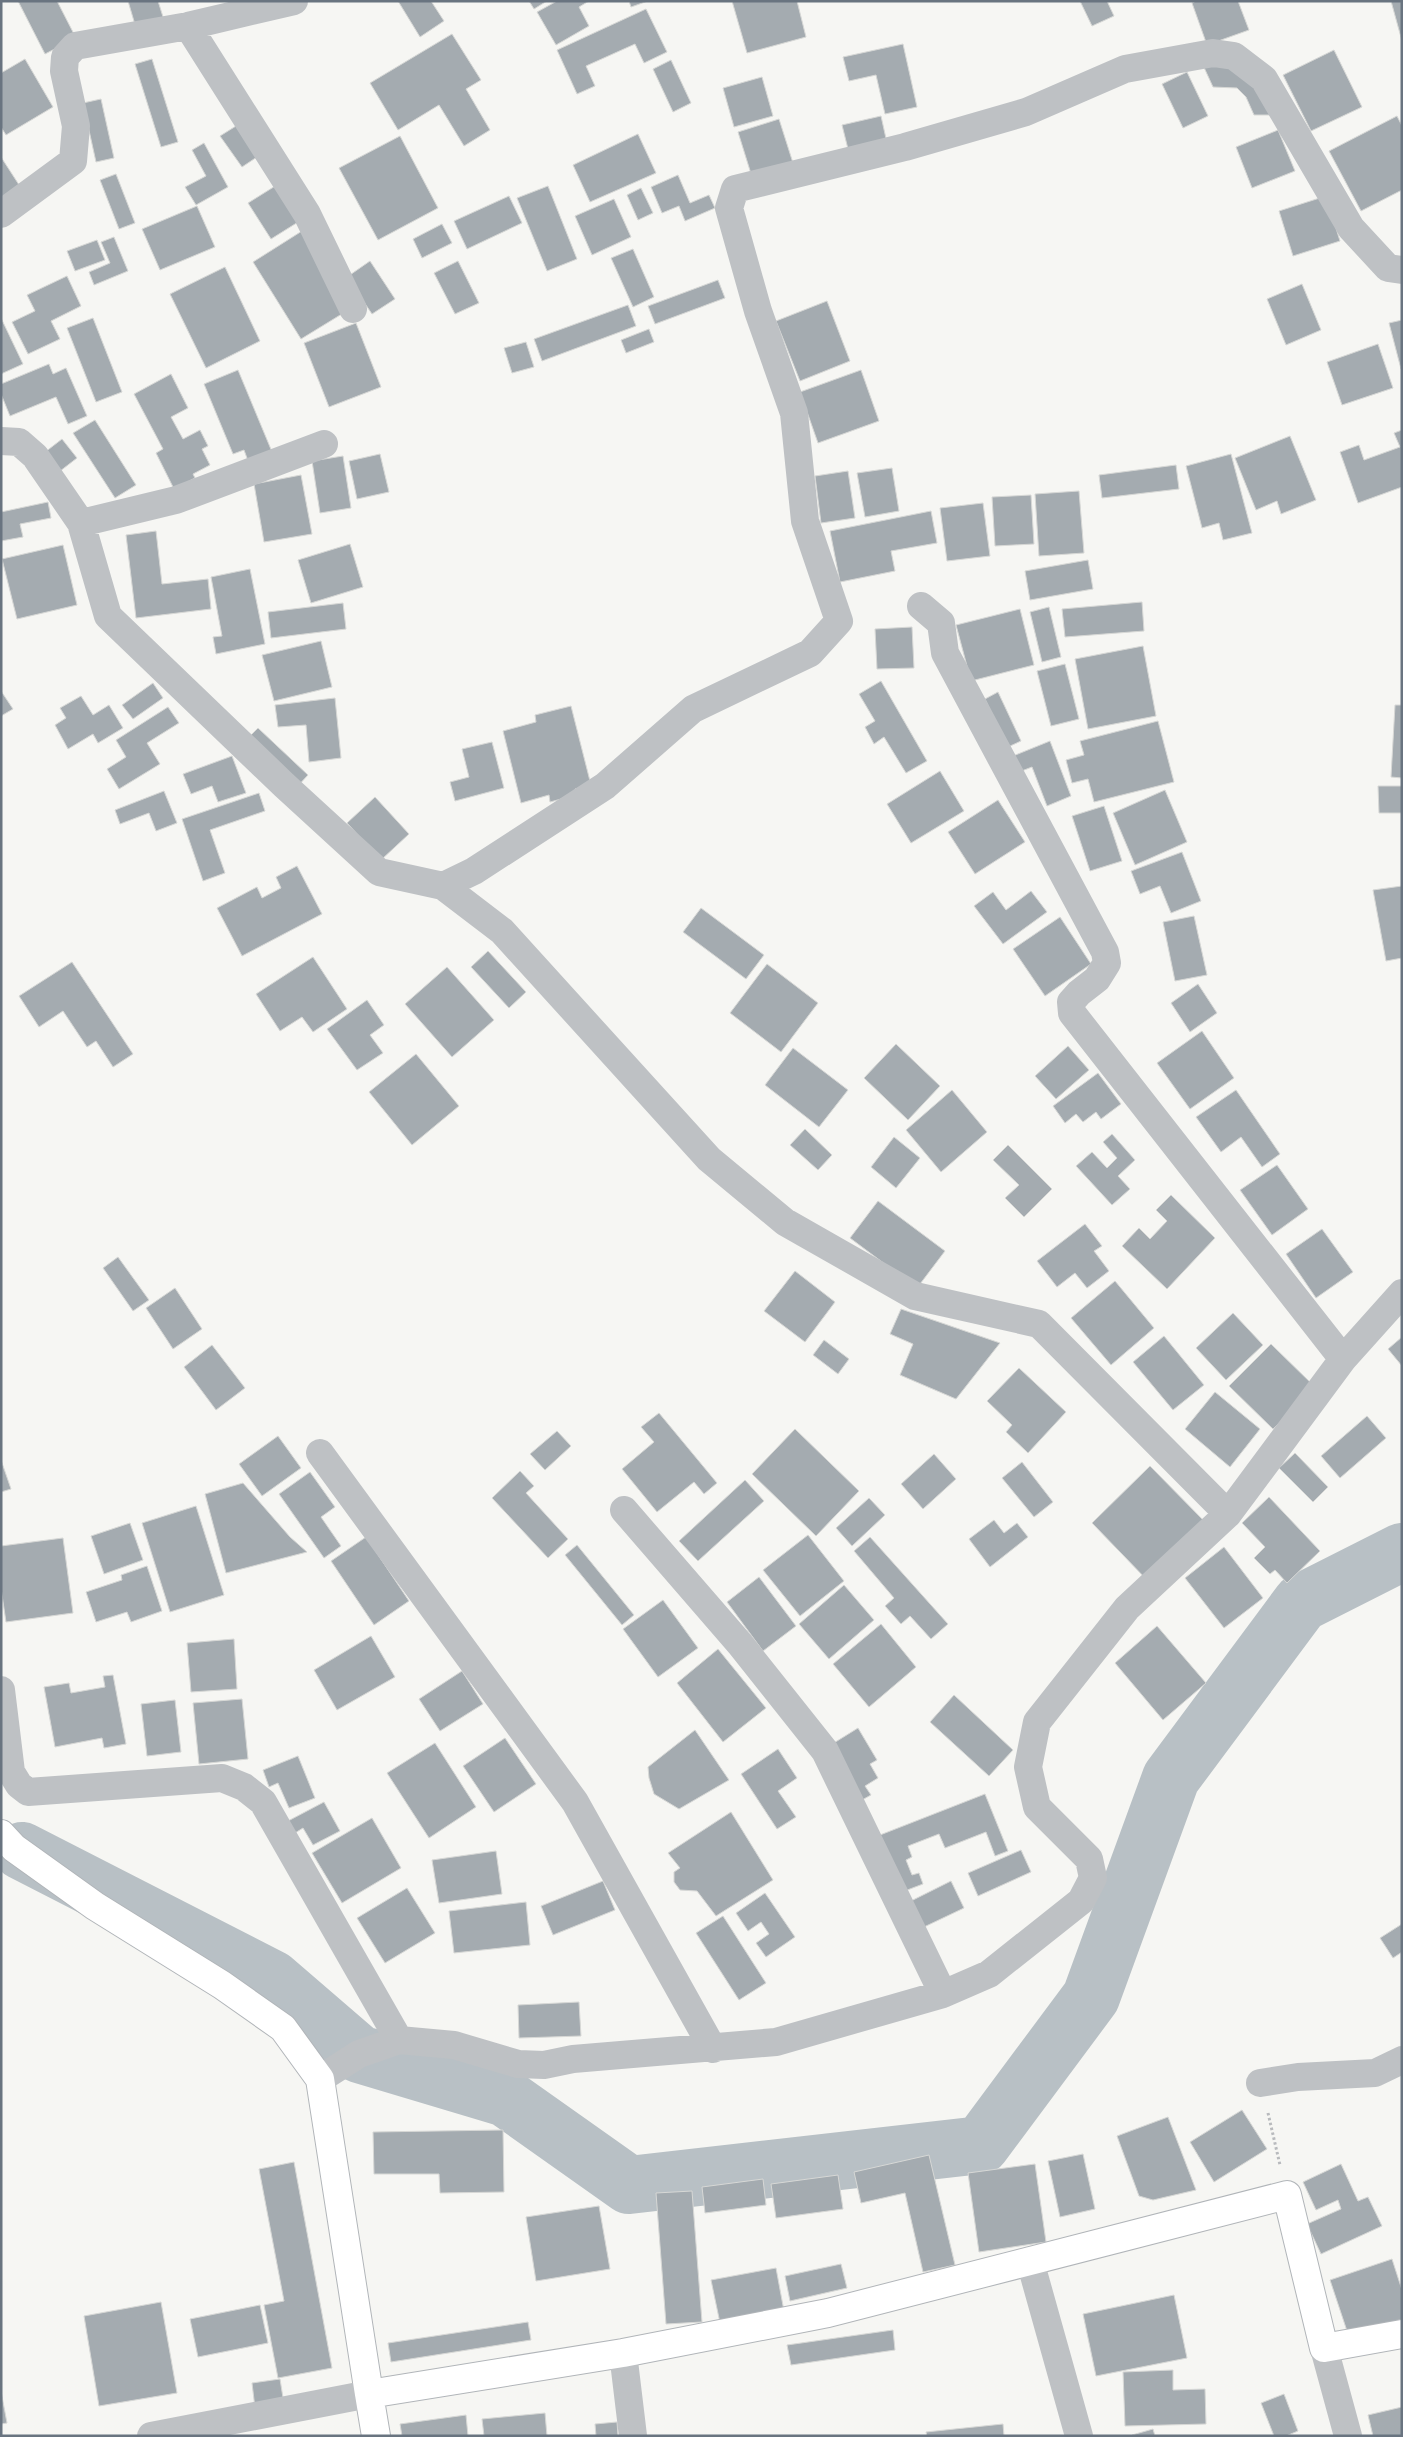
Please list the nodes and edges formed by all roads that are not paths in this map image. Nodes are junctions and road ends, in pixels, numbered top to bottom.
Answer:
1 (294, 1) edge
2 (188, 26) junction
3 (1, 214) edge
4 (1402, 270) edge
5 (353, 309) dead end
6 (1, 441) edge
7 (324, 444) dead end
8 (81, 523) junction
9 (921, 606) dead end
10 (442, 886) junction
11 (1402, 1293) edge
12 (1342, 1359) junction
13 (320, 1453) dead end
14 (624, 1510) dead end
15 (1228, 1514) junction
16 (1, 1690) edge
17 (1, 1834) edge
18 (943, 1994) junction
19 (399, 2040) junction
20 (713, 2049) junction
21 (1402, 2060) edge
22 (320, 2079) junction
23 (1260, 2083) road end
24 (1030, 2261) junction
25 (1402, 2334) edge
26 (1324, 2348) junction
27 (623, 2353) junction
28 (369, 2394) junction
29 (151, 2436) edge
30 (376, 2436) edge
31 (633, 2436) edge
32 (1078, 2436) edge
33 (1348, 2436) edge

1 - 2 street
2 - 3 street
2 - 5 street
4 - 10 street
6 - 8 street
7 - 8 street
8 - 10 street
9 - 12 street
10 - 15 street
11 - 12 street
12 - 15 street
13 - 20 street
14 - 18 street
15 - 18 street
16 - 19 street
17 - 22 street
18 - 20 street
19 - 20 street
19 - 22 street
21 - 23 street
22 - 28 street
24 - 26 street
24 - 27 street
24 - 32 street
25 - 26 street
26 - 33 street
27 - 28 street
27 - 31 street
28 - 29 street
28 - 30 street

